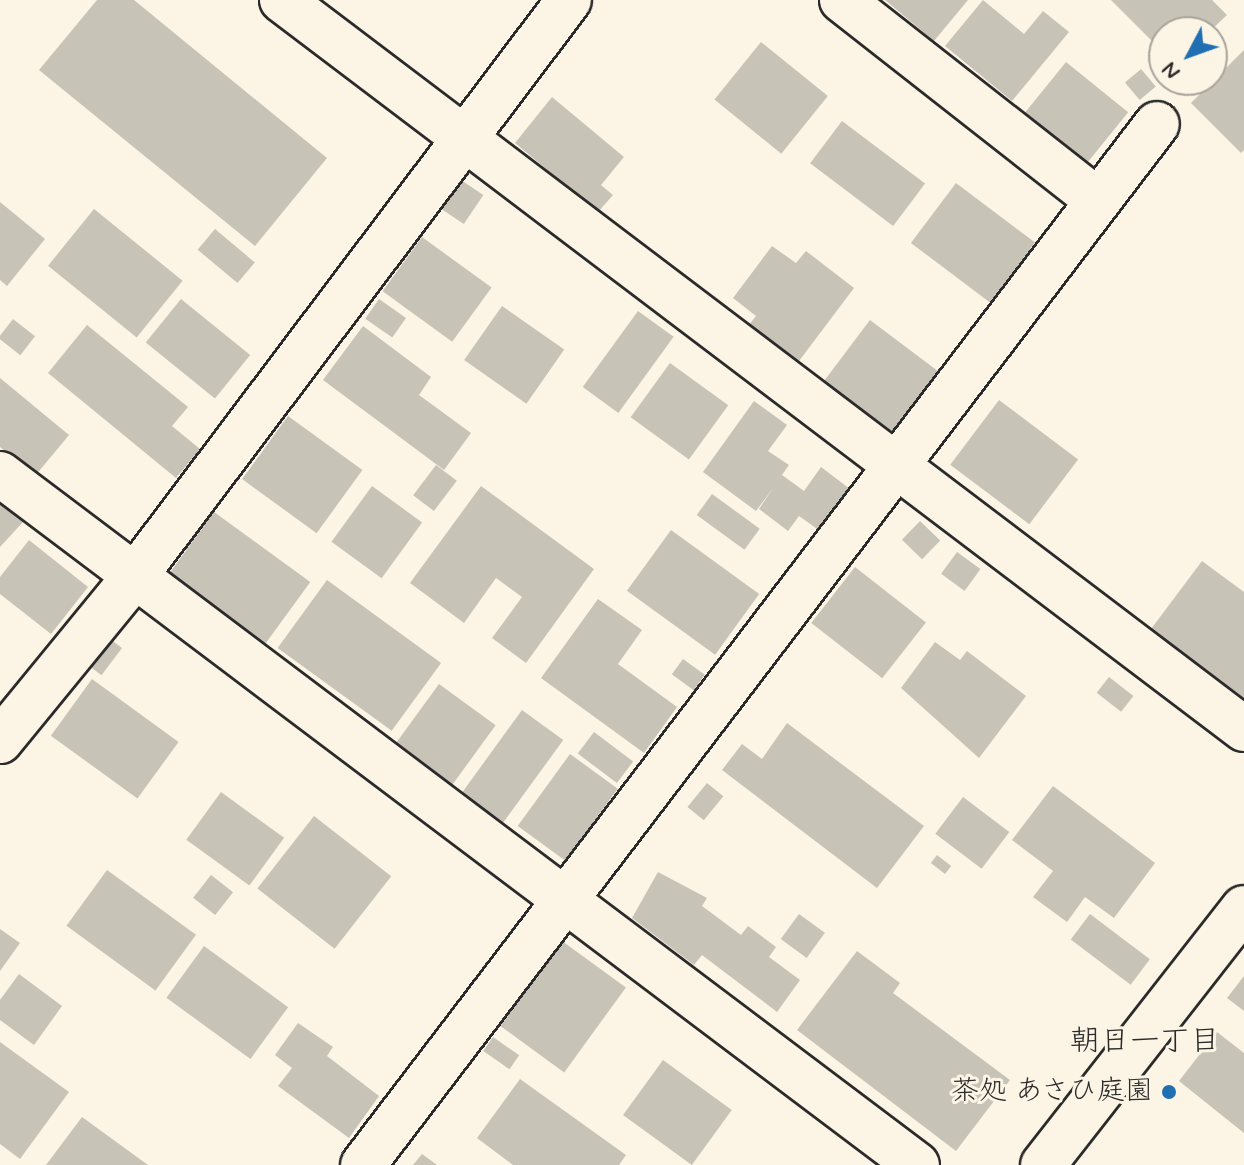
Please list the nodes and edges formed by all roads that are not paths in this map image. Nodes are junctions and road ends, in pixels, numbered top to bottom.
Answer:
1 (282, 0) edge
2 (569, 0) edge
3 (842, 0) edge
4 (1157, 124) dead end
5 (461, 136) junction
6 (1098, 201) junction
7 (899, 467) junction
8 (0, 474) edge
9 (135, 576) junction
10 (1244, 729) edge
11 (0, 741) edge
12 (567, 901) junction
13 (1244, 908) edge
14 (363, 1165) edge
15 (917, 1165) edge
16 (1043, 1165) edge

1 - 5 street
2 - 5 street
3 - 6 street
4 - 6 street
5 - 7 street
5 - 9 street
6 - 7 street
7 - 10 street
7 - 12 street
8 - 9 street
9 - 11 street
9 - 12 street
12 - 14 street
12 - 15 street
13 - 16 street

